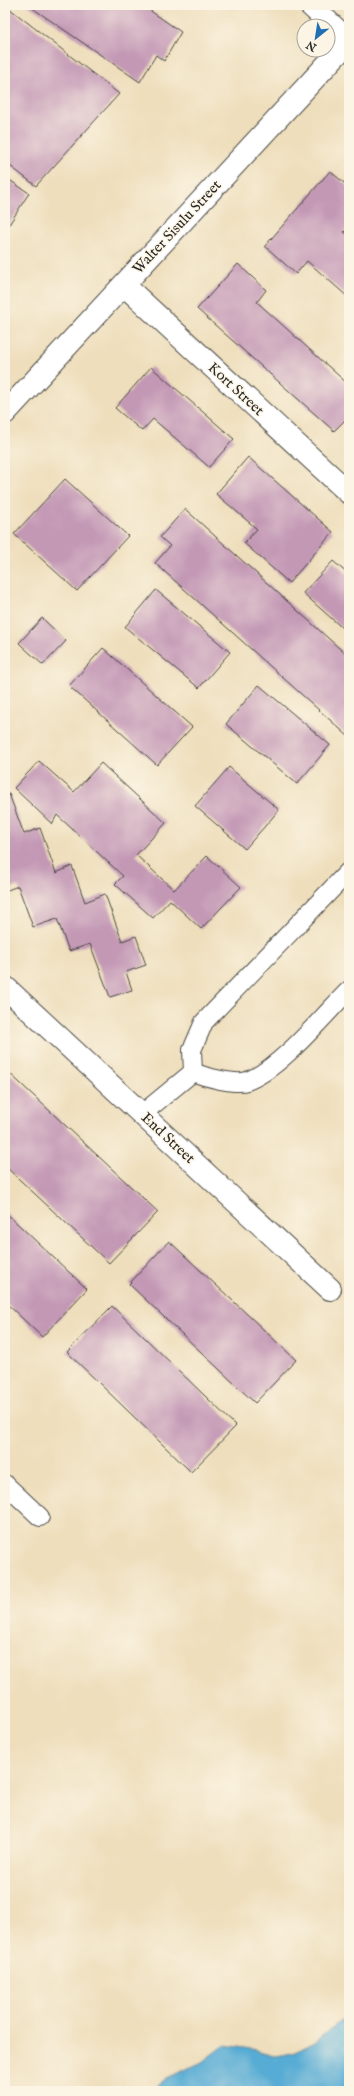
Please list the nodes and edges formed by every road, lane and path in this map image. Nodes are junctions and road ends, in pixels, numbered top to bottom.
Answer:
1 (310, 5) edge
2 (349, 41) edge
3 (124, 284) junction
4 (5, 413) edge
5 (349, 493) edge
6 (349, 871) edge
7 (5, 987) edge
8 (349, 990) edge
9 (193, 1072) junction
10 (142, 1114) junction
11 (330, 1289) dead end
12 (5, 1484) edge
13 (40, 1517) dead end

1 - 2 main road
2 - 3 main road, Walter Sisulu Street
3 - 4 main road, Walter Sisulu Street
3 - 5 main road, Kort Street
6 - 9 lane
7 - 10 main road, End Street
8 - 9 lane
9 - 10 lane
10 - 11 main road, End Street
12 - 13 lane

